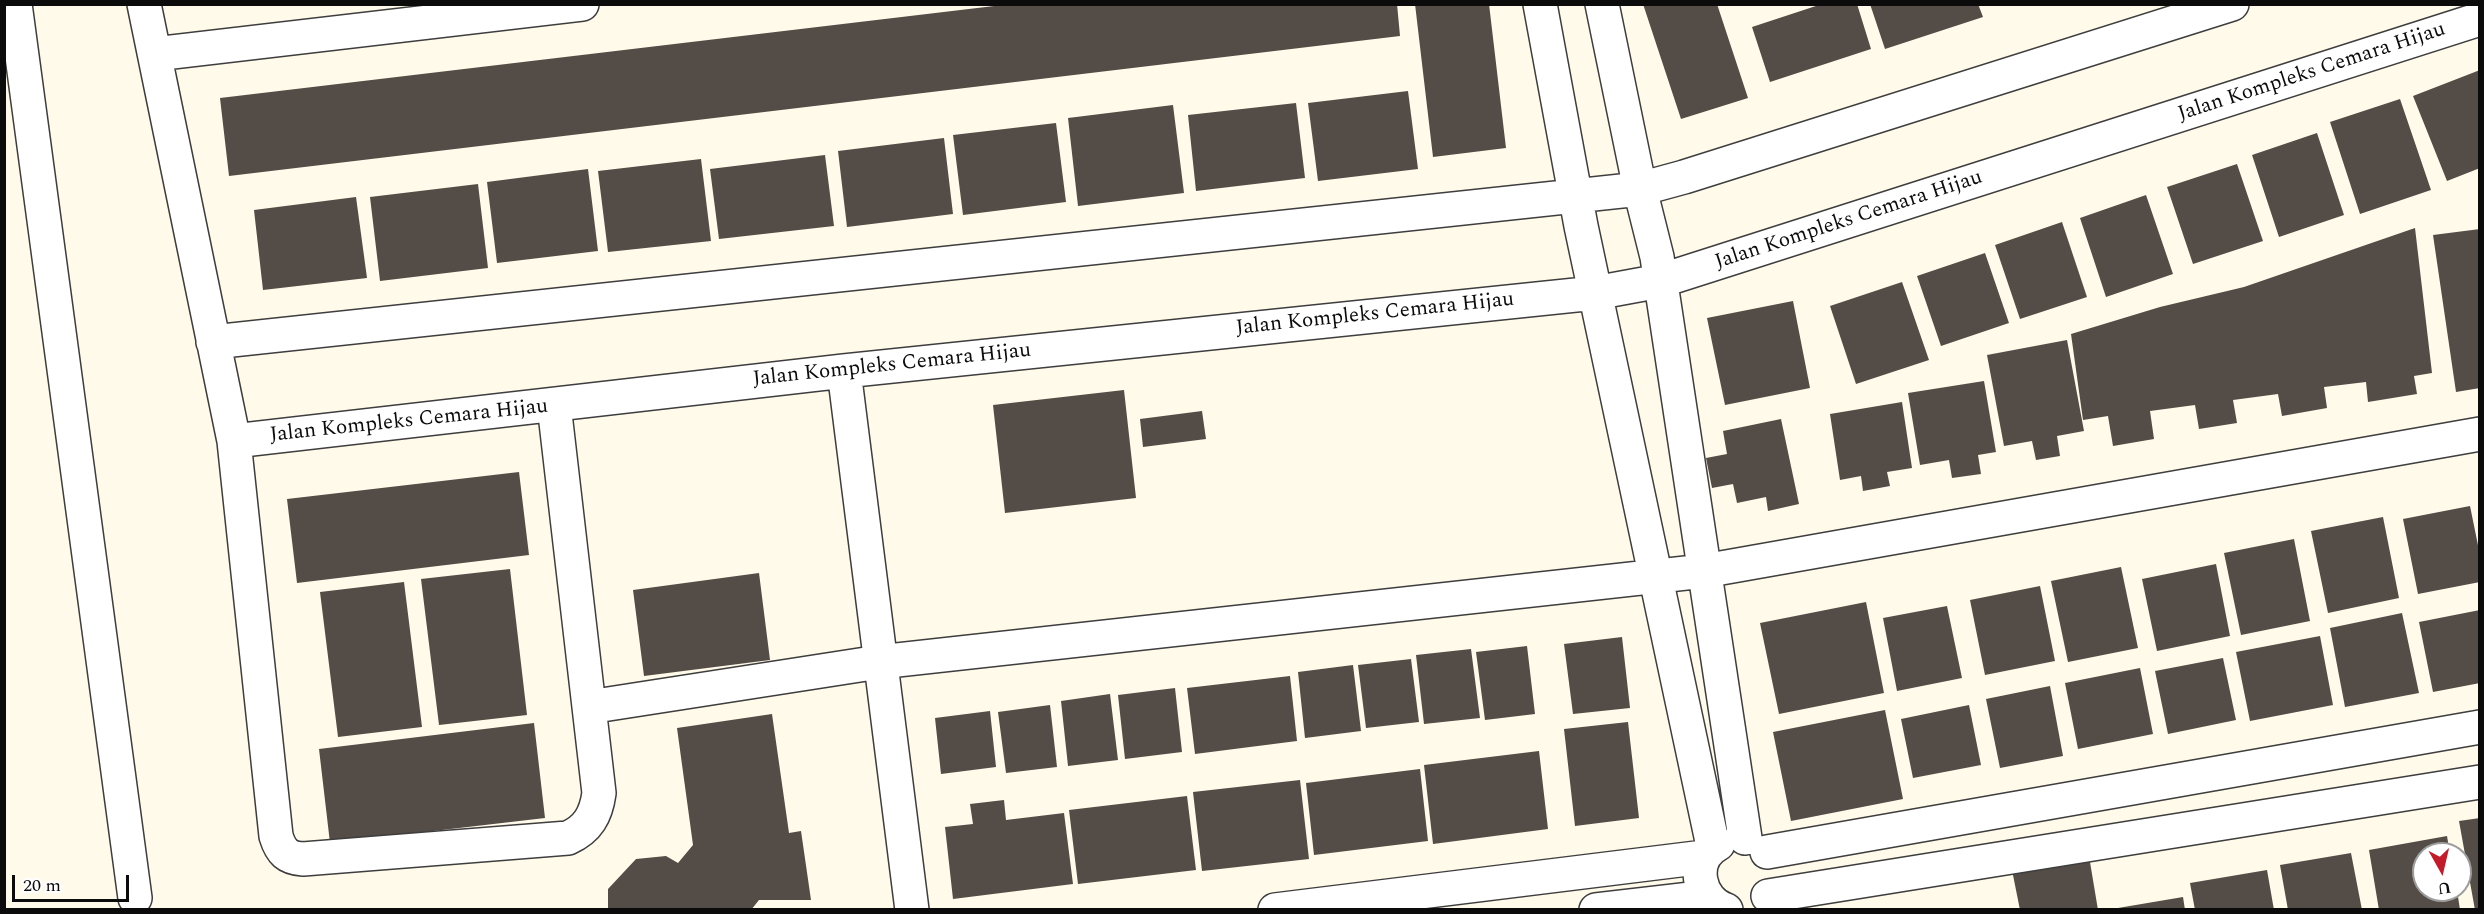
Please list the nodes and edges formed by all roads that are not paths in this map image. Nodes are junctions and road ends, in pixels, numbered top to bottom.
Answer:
1 (15, 4) edge
2 (144, 4) edge
3 (582, 4) edge
4 (1540, 4) edge
5 (1602, 4) edge
6 (2232, 4) edge
7 (2480, 19) edge
8 (154, 54) junction
9 (1643, 199) junction
10 (1578, 210) junction
11 (1658, 269) junction
12 (1593, 283) junction
13 (213, 342) junction
14 (844, 370) junction
15 (554, 405) junction
16 (2480, 434) edge
17 (234, 441) junction
18 (1704, 572) junction
19 (1656, 577) junction
20 (879, 663) junction
21 (589, 707) junction
22 (2480, 727) edge
23 (2480, 782) edge
24 (1756, 845) junction
25 (1709, 852) junction
26 (135, 898) dead end
27 (1737, 905) edge
28 (912, 909) edge
29 (1275, 909) edge
30 (1596, 909) edge

1 - 26 street
2 - 8 street
3 - 8 street
4 - 10 street
5 - 9 street
6 - 9 street
7 - 11 street, Jalan Kompleks Cemara Hijau
8 - 13 street
9 - 10 street
9 - 11 street
10 - 12 street
10 - 13 street
11 - 12 street, Jalan Kompleks Cemara Hijau
11 - 18 street
12 - 14 street, Jalan Kompleks Cemara Hijau
12 - 19 street
13 - 17 street
14 - 15 street, Jalan Kompleks Cemara Hijau
14 - 20 street
15 - 17 street, Jalan Kompleks Cemara Hijau
15 - 21 street
16 - 18 street
17 - 21 street
18 - 19 street
18 - 24 street
19 - 20 street
19 - 25 street
20 - 21 street
20 - 28 street
22 - 24 street
23 - 27 street
24 - 25 street
24 - 27 street
25 - 27 street
25 - 29 street
27 - 30 street

